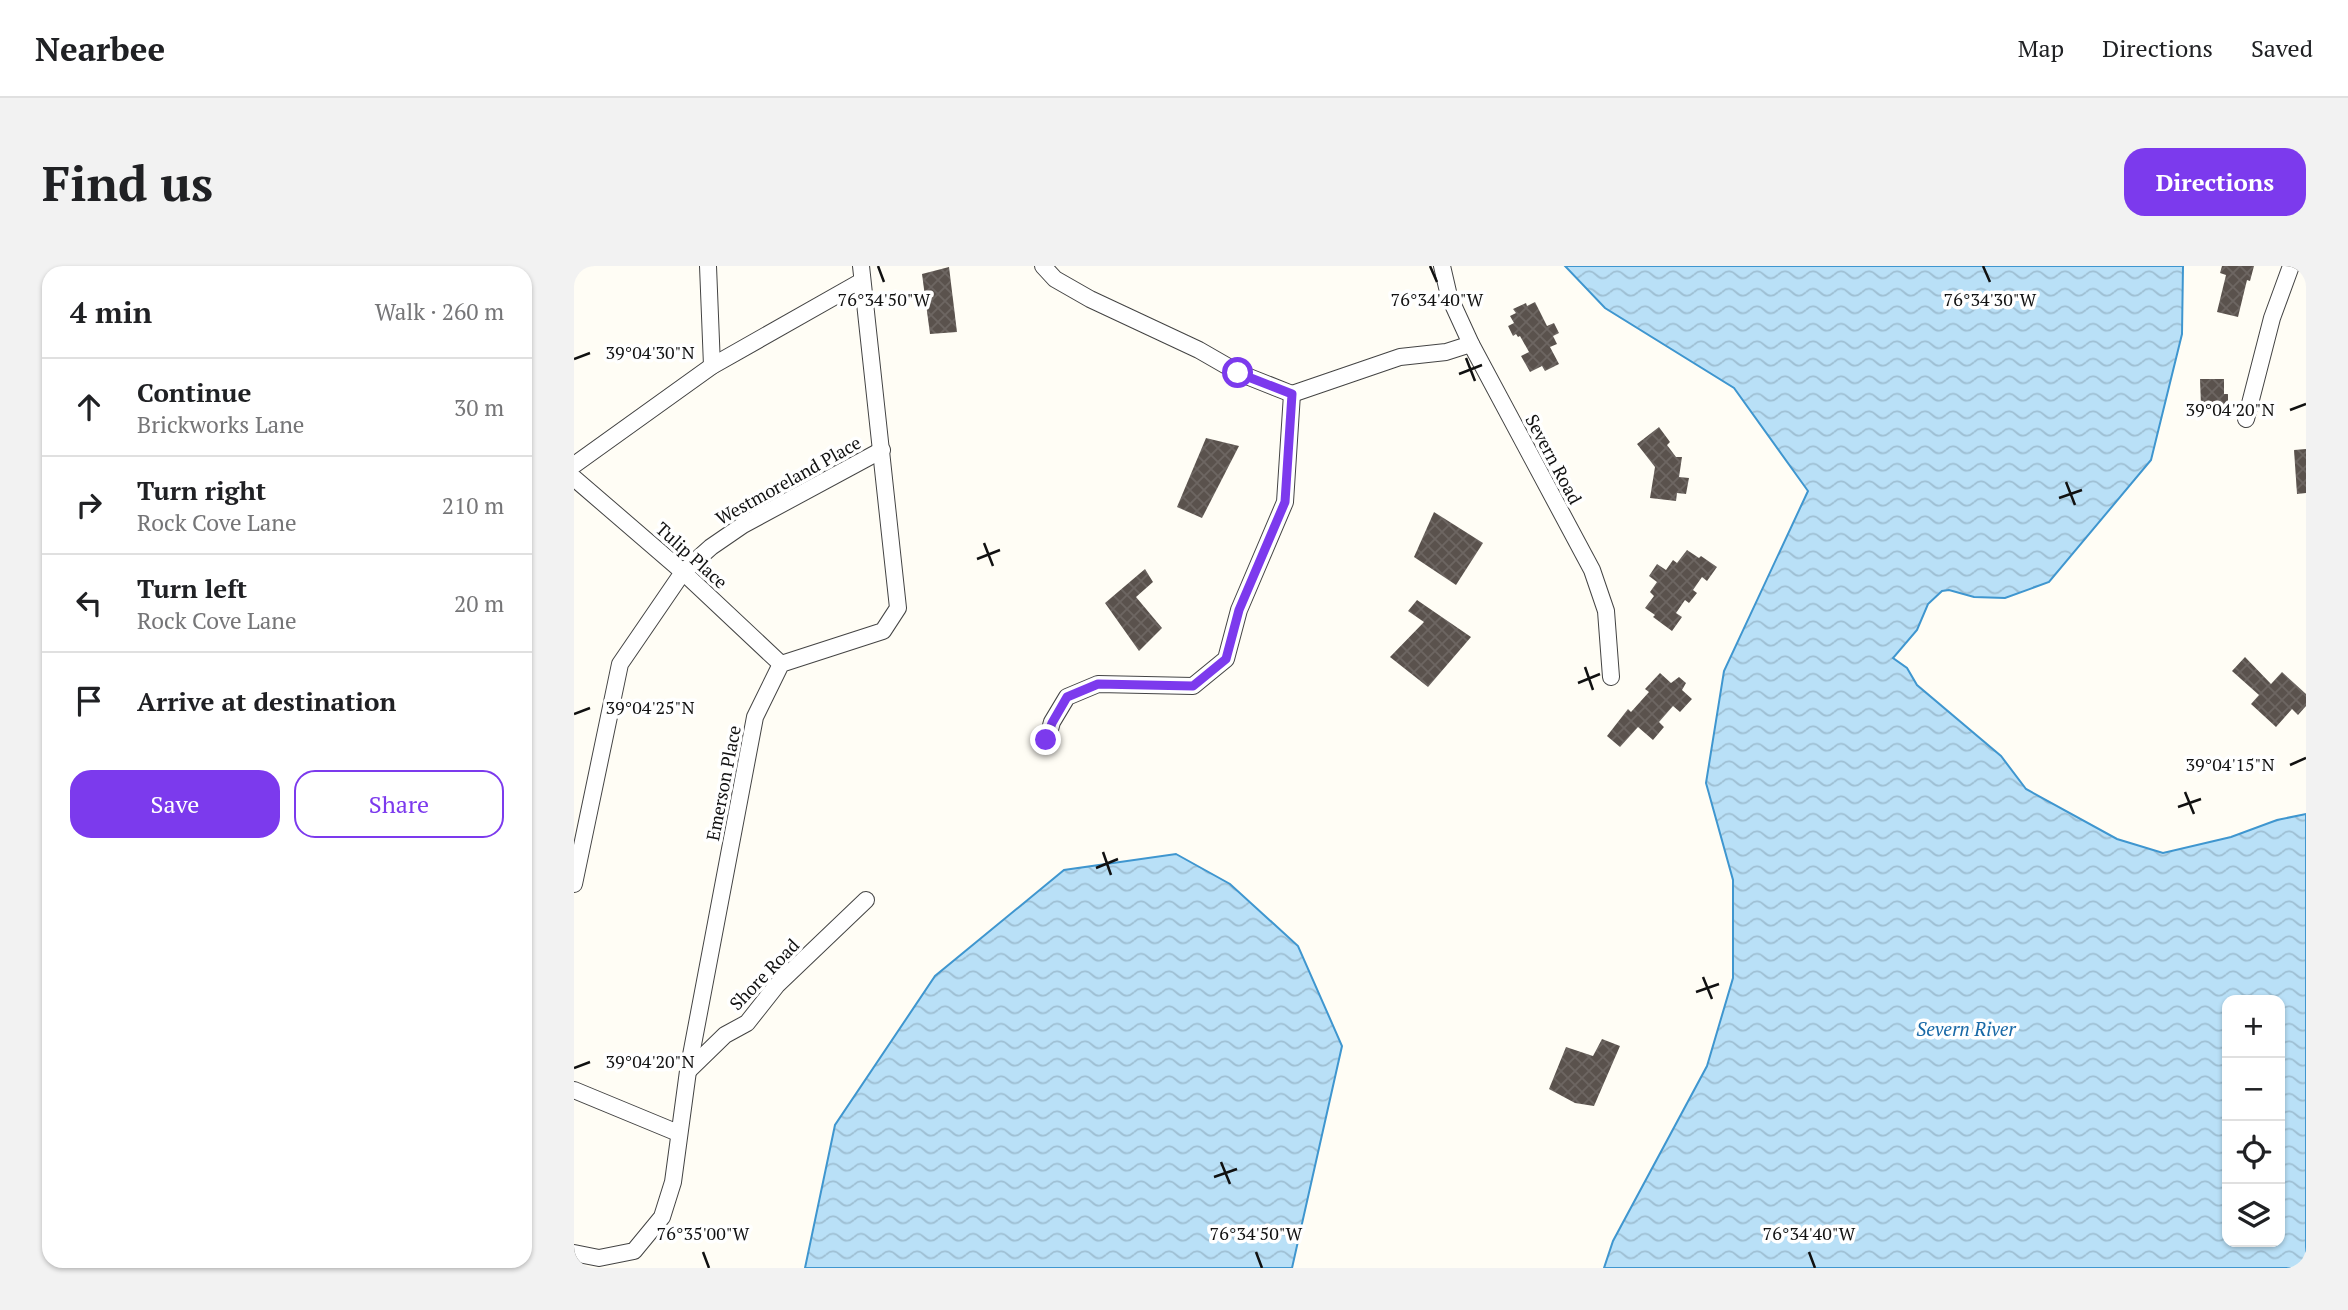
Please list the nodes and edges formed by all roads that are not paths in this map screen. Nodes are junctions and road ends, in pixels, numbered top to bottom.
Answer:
1 (708, 266) edge
2 (1043, 266) edge
3 (1442, 266) edge
4 (2291, 266) edge
5 (862, 274) edge
6 (1471, 344) junction
7 (712, 366) junction
8 (1292, 394) junction
9 (2246, 419) dead end
10 (881, 450) junction
11 (574, 465) edge
12 (574, 478) edge
13 (683, 572) junction
14 (781, 664) junction
15 (1611, 677) dead end
16 (1046, 740) dead end
17 (574, 884) edge
18 (866, 900) dead end
19 (688, 1071) junction
20 (574, 1090) edge
21 (678, 1133) junction
22 (574, 1253) edge

1 - 7 street
2 - 8 street
3 - 6 street, Severn Road
4 - 9 street
5 - 7 street
5 - 10 street
6 - 8 street
6 - 15 street, Severn Road
7 - 11 street
8 - 16 street
10 - 13 street, Westmoreland Place
10 - 14 street
12 - 13 street, Tulip Place
13 - 14 street, Tulip Place
13 - 17 street, Westmoreland Place
14 - 19 street, Emerson Place
18 - 19 street, Shore Road
19 - 21 street, Emerson Place
20 - 21 street
21 - 22 street, Emerson Place

